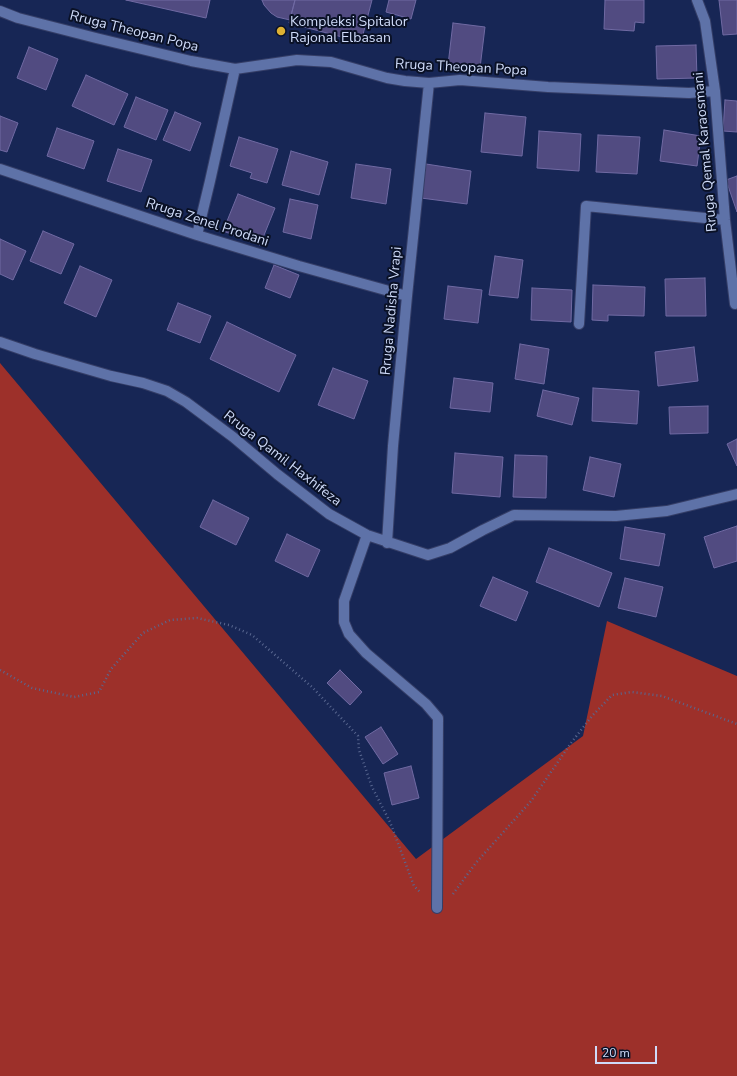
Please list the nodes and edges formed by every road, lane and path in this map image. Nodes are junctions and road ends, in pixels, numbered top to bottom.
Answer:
1 (697, 0) edge
2 (0, 11) edge
3 (235, 69) junction
4 (429, 83) junction
5 (716, 91) junction
6 (0, 169) edge
7 (725, 220) junction
8 (197, 235) junction
9 (407, 296) junction
10 (735, 304) dead end
11 (579, 324) dead end
12 (0, 342) edge
13 (737, 494) edge
14 (367, 535) junction
15 (387, 543) junction
16 (0, 670) edge
17 (737, 724) edge
18 (437, 908) junction

1 - 5 street, Rruga Qemal Karaosmani
2 - 3 street, Rruga Theopan Popa
3 - 4 street, Rruga Theopan Popa
3 - 8 street
4 - 5 street, Rruga Theopan Popa
4 - 9 street, Rruga Nadisha Vrapi
5 - 7 street, Rruga Qemal Karaosmani
6 - 8 street, Rruga Zenel Prodani
7 - 10 street, Rruga Qemal Karaosmani
7 - 11 street
8 - 9 street, Rruga Zenel Prodani
9 - 15 street, Rruga Nadisha Vrapi
12 - 14 street, Rruga Qamil Haxhifeza
13 - 15 street, Rruga Qamil Haxhifeza
14 - 15 street, Rruga Qamil Haxhifeza
14 - 18 street
16 - 18 path
17 - 18 path

